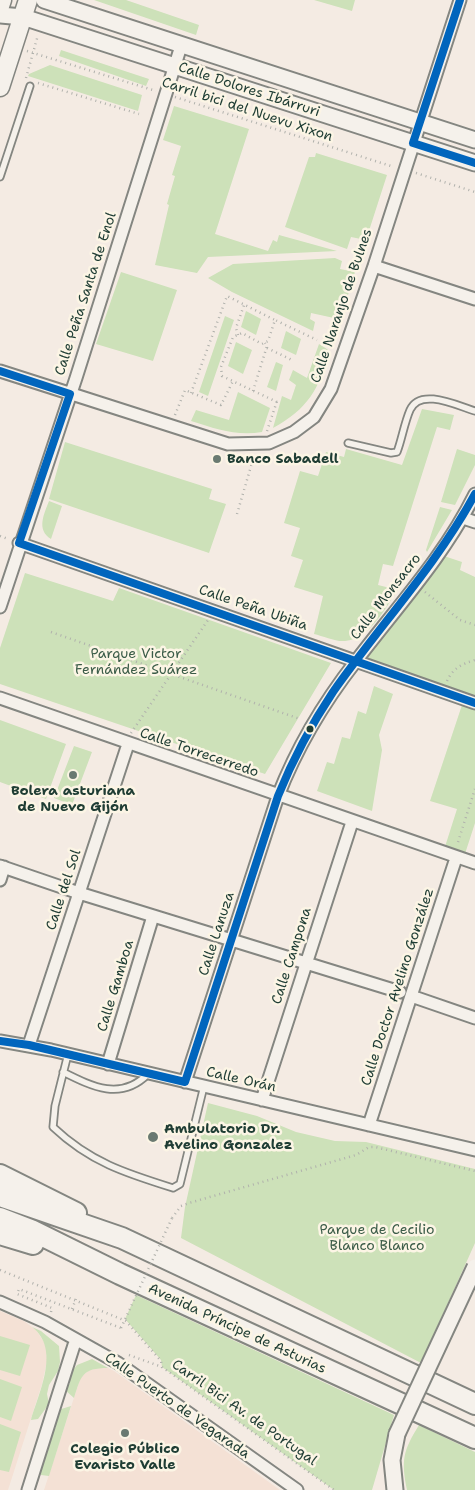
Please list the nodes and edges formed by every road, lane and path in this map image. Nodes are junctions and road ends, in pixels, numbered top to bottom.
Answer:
1 (2, 0) edge
2 (28, 0) edge
3 (44, 0) edge
4 (460, 0) edge
5 (0, 6) edge
6 (0, 14) edge
7 (23, 17) junction
8 (14, 46) junction
9 (181, 46) junction
10 (175, 66) junction
11 (31, 83) joint
12 (0, 87) edge
13 (165, 94) junction
14 (139, 114) dead end
15 (420, 122) junction
16 (475, 140) edge
17 (413, 143) junction
18 (475, 163) edge
19 (404, 170) junction
20 (0, 177) edge
21 (475, 192) edge
22 (374, 266) junction
23 (475, 299) edge
24 (244, 305) junction
25 (274, 320) junction
26 (238, 335) junction
27 (317, 340) dead end
28 (265, 342) junction
29 (267, 348) junction
30 (292, 360) dead end
31 (0, 371) edge
32 (233, 381) junction
33 (252, 391) junction
34 (191, 393) junction
35 (70, 394) junction
36 (278, 398) dead end
37 (277, 402) junction
38 (475, 411) edge
39 (174, 416) dead end
40 (266, 429) dead end
41 (348, 443) dead end
42 (254, 456) dead end
43 (475, 494) edge
44 (237, 514) dead end
45 (463, 518) junction
46 (475, 522) edge
47 (20, 542) junction
48 (415, 586) junction
49 (0, 607) edge
50 (214, 610) junction
51 (475, 626) edge
52 (51, 632) dead end
53 (356, 660) junction
54 (475, 660) edge
55 (171, 674) junction
56 (446, 682) dead end
57 (0, 698) edge
58 (475, 703) edge
59 (300, 719) dead end
60 (130, 739) junction
61 (475, 789) edge
62 (278, 796) junction
63 (352, 822) junction
64 (458, 842) dead end
65 (456, 858) junction
66 (475, 863) edge
67 (2, 866) edge
68 (0, 880) edge
69 (79, 893) junction
70 (153, 916) junction
71 (231, 940) junction
72 (305, 962) junction
73 (400, 992) dead end
74 (417, 998) dead end
75 (475, 1018) edge
76 (0, 1041) edge
77 (29, 1045) junction
78 (68, 1054) junction
79 (108, 1064) junction
80 (63, 1072) junction
81 (148, 1074) junction
82 (185, 1082) junction
83 (204, 1086) junction
84 (262, 1100) junction
85 (368, 1125) junction
86 (475, 1150) edge
87 (475, 1171) edge
88 (0, 1175) edge
89 (0, 1196) edge
90 (0, 1218) edge
91 (0, 1234) edge
92 (122, 1238) junction
93 (475, 1267) edge
94 (0, 1270) edge
95 (120, 1274) junction
96 (76, 1299) junction
97 (0, 1302) edge
98 (72, 1309) junction
99 (50, 1313) dead end
100 (74, 1346) dead end
101 (475, 1404) edge
102 (475, 1438) edge
103 (28, 1490) edge
104 (297, 1490) edge
105 (334, 1490) edge
106 (395, 1490) edge

1 - 5 main road
2 - 7 main road
3 - 9 street, Calle Dolores Ibárruri
4 - 15 street, Calle Naranjo de Bulnes
6 - 7 street, Calle Dolores Ibárruri
7 - 8 main road
7 - 10 street, Calle Dolores Ibárruri
8 - 12 main road
8 - 13 path, Carril bici del Nuevu Xixon
9 - 10 street, Calle Peña Santa de Enol
9 - 15 street, Calle Dolores Ibárruri
10 - 13 street, Calle Peña Santa de Enol
10 - 17 street, Calle Dolores Ibárruri
11 - 14 path
11 - 20 lane
13 - 19 path, Carril bici del Nuevu Xixon
13 - 35 street, Calle Peña Santa de Enol
15 - 16 street, Calle Dolores Ibárruri
15 - 17 street, Calle Naranjo de Bulnes
17 - 18 street, Calle Dolores Ibárruri
17 - 19 street, Calle Naranjo de Bulnes
19 - 21 path, Carril bici del Nuevu Xixon
19 - 22 street, Calle Naranjo de Bulnes
22 - 23 street
22 - 35 street, Calle Naranjo de Bulnes
24 - 25 path
24 - 26 path
24 - 34 path
25 - 27 path
25 - 28 path
26 - 28 path
26 - 32 path
28 - 29 path
29 - 30 path
29 - 33 path
31 - 35 street, Calle Naranjo de Bulnes
32 - 33 path
32 - 34 path
33 - 37 path
34 - 39 path
35 - 47 street, Calle Peña Santa de Enol
36 - 37 path
37 - 40 path
38 - 41 lane
42 - 44 path
43 - 45 street, Calle Monsacro
45 - 46 street
45 - 48 street, Calle Monsacro
47 - 49 street, Calle Peña Santa de Enol
47 - 50 street, Calle Peña Ubiña
48 - 51 path
48 - 53 street, Calle Monsacro
50 - 53 street, Calle Peña Ubiña
50 - 55 path
52 - 55 path
53 - 58 street, Calle Peña Ubiña
53 - 62 street, Calle Monsacro
54 - 56 path
55 - 59 path
55 - 60 path
57 - 60 street, Calle Torrecerredo
60 - 62 street, Calle Torrecerredo
60 - 69 street, Calle del Sol
61 - 64 path
62 - 63 street, Calle Torrecerredo
62 - 71 street, Calle Lanuza
63 - 65 street, Calle Torrecerredo
63 - 72 street, Calle Campona
65 - 66 street, Calle Torrecerredo
65 - 85 street, Calle Doctor Avelino González
67 - 68 street
67 - 69 street
69 - 70 street
69 - 77 street, Calle del Sol
70 - 71 street
70 - 79 street, Calle Gamboa
71 - 72 street
71 - 82 street, Calle Lanuza
72 - 73 street
72 - 84 street, Calle Campona
74 - 75 street
76 - 77 street, Calle Orán
77 - 78 street, Calle Orán
78 - 79 street, Calle Orán
78 - 80 lane
79 - 81 street, Calle Orán
80 - 81 lane
80 - 83 lane
81 - 82 street, Calle Orán
82 - 83 street, Calle Orán
83 - 84 street, Calle Orán
84 - 85 street, Calle Orán
85 - 86 street, Calle Orán
87 - 98 path, bridge
88 - 92 highway
89 - 92 highway
90 - 95 highway, Avenida Príncipe de Asturias
91 - 95 highway
92 - 101 highway
93 - 106 street, bridge
94 - 96 path, Carril Bici Av. de Portugal
95 - 102 highway, Avenida Príncipe de Asturias
96 - 98 path
96 - 105 path, Carril Bici Av. de Portugal
97 - 104 street, Calle Puerto de Vegarada
98 - 99 path
100 - 103 street

